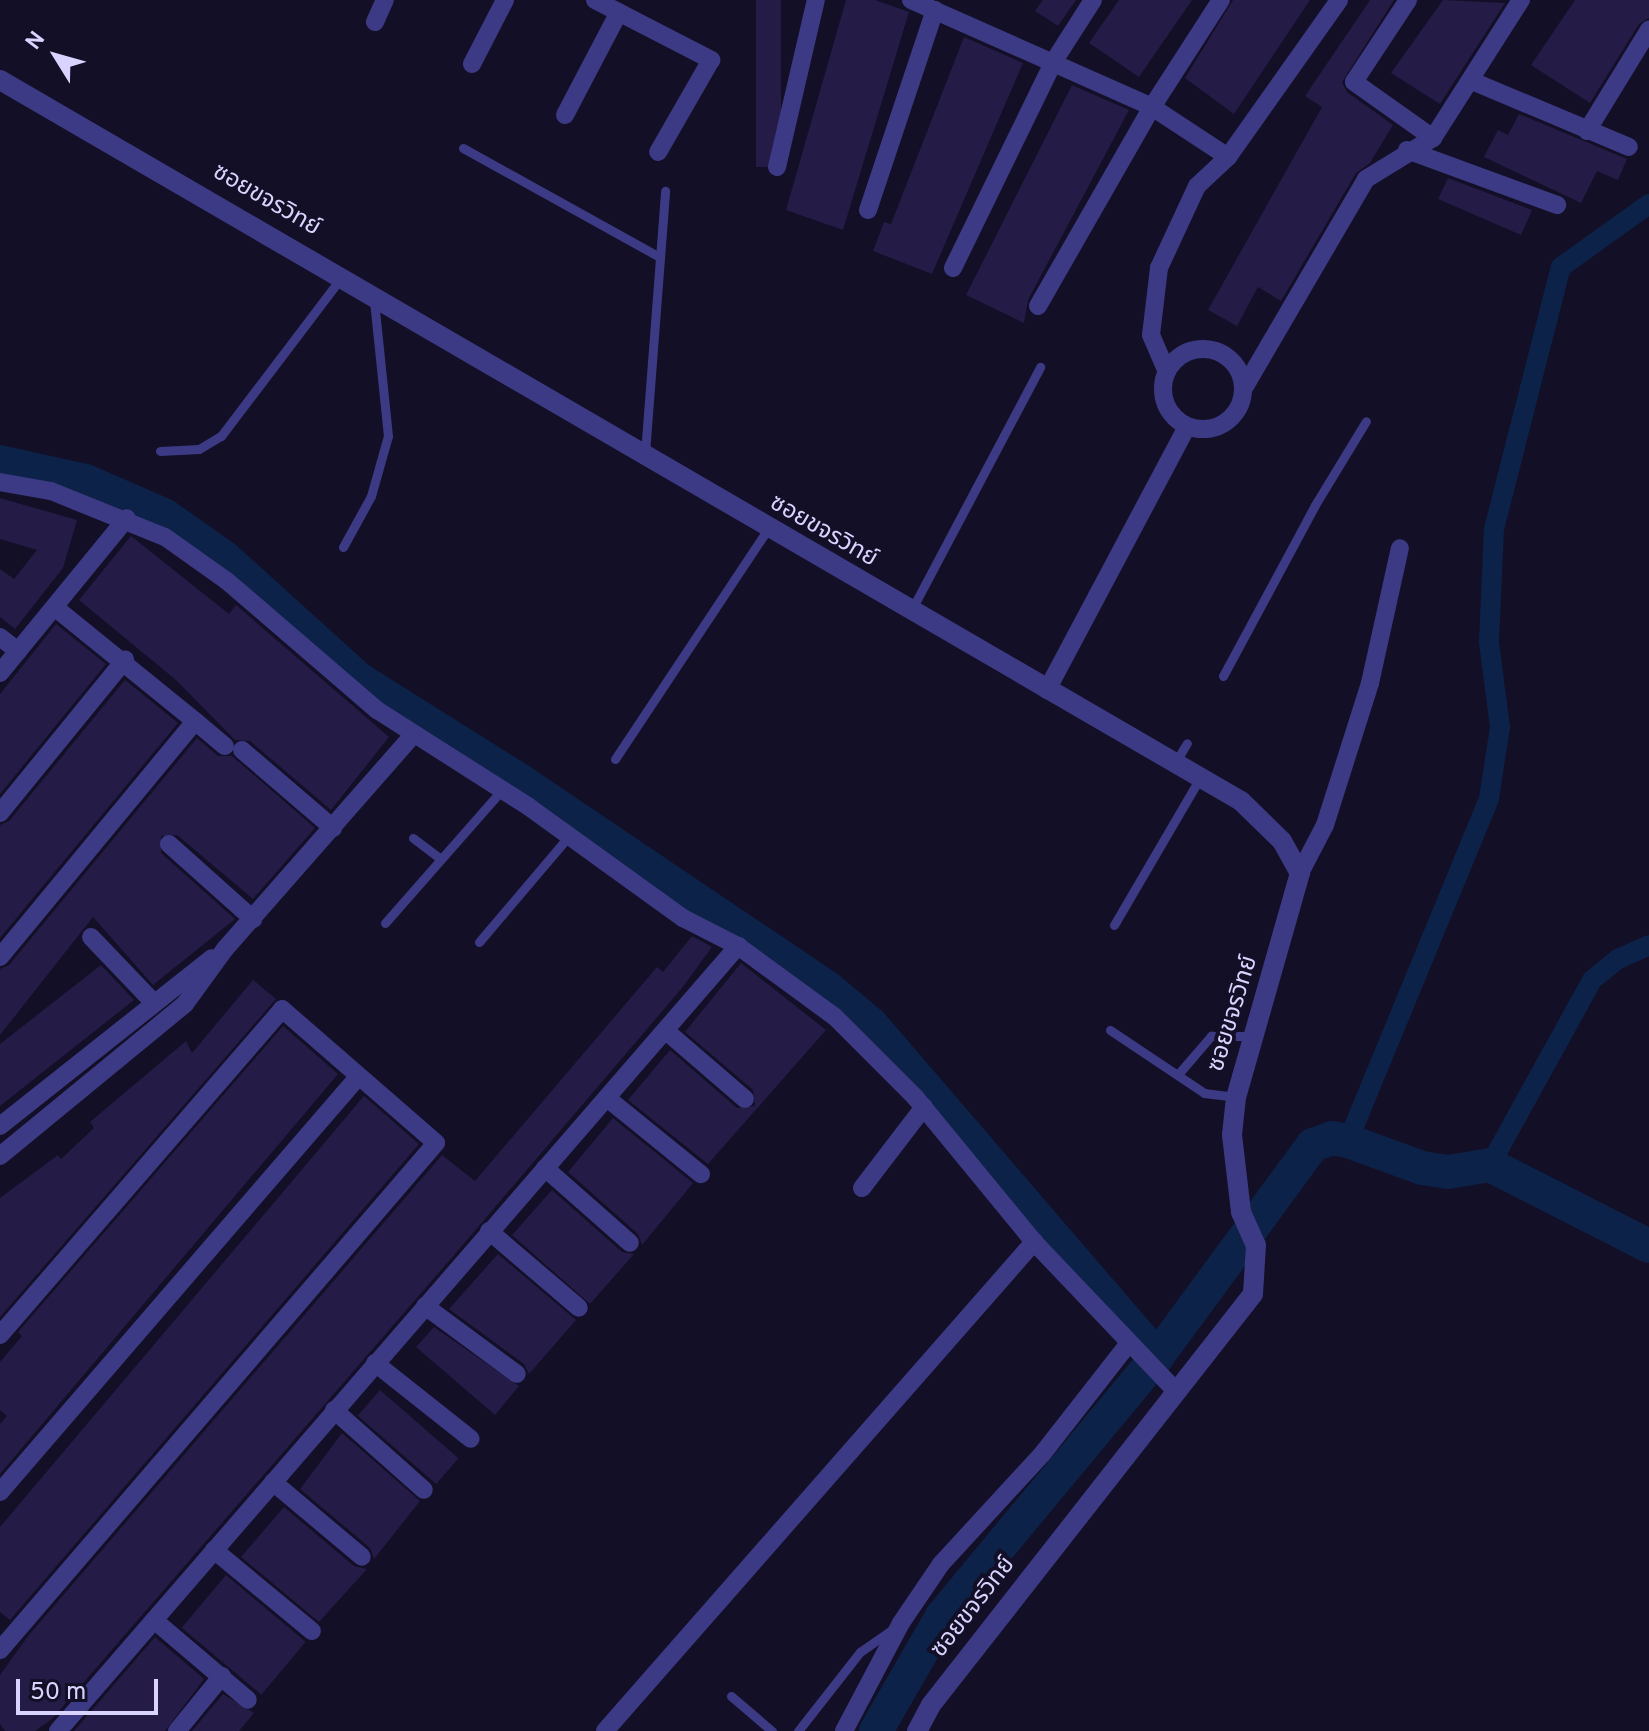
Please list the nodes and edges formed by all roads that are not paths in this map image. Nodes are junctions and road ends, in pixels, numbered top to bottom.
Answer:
1 (385, 0) edge
2 (505, 0) edge
3 (595, 0) edge
4 (816, 0) edge
5 (911, 0) edge
6 (1093, 0) edge
7 (1221, 0) edge
8 (1339, 0) edge
9 (1408, 0) edge
10 (1521, 0) edge
11 (935, 10) junction
12 (619, 12) junction
13 (375, 22) dead end
14 (1649, 30) edge
15 (1054, 61) junction
16 (472, 64) dead end
17 (0, 80) edge
18 (1472, 81) junction
19 (1152, 107) junction
20 (565, 115) dead end
21 (1587, 131) junction
22 (1433, 138) junction
23 (1629, 147) dead end
24 (463, 148) dead end
25 (1407, 150) junction
26 (658, 152) dead end
27 (1228, 157) junction
28 (777, 167) dead end
29 (665, 191) dead end
30 (1557, 205) dead end
31 (868, 210) dead end
32 (660, 257) junction
33 (953, 268) dead end
34 (343, 275) junction
35 (373, 293) junction
36 (1038, 306) dead end
37 (1040, 367) dead end
38 (1167, 372) junction
39 (1244, 388) junction
40 (1366, 421) dead end
41 (1187, 427) junction
42 (160, 451) dead end
43 (645, 456) junction
44 (0, 482) edge
45 (127, 518) junction
46 (767, 530) junction
47 (343, 547) dead end
48 (1400, 548) dead end
49 (54, 607) junction
50 (910, 612) junction
51 (0, 637) edge
52 (18, 651) junction
53 (125, 660) junction
54 (0, 673) edge
55 (1223, 676) dead end
56 (1047, 690) junction
57 (195, 721) junction
58 (414, 734) junction
59 (1187, 743) dead end
60 (615, 759) dead end
61 (1175, 763) junction
62 (1200, 778) junction
63 (502, 790) junction
64 (0, 813) edge
65 (333, 828) junction
66 (569, 836) junction
67 (413, 838) dead end
68 (169, 844) dead end
69 (441, 859) junction
70 (1300, 873) junction
71 (253, 919) junction
72 (385, 923) dead end
73 (1114, 925) dead end
74 (91, 937) dead end
75 (479, 942) dead end
76 (738, 946) junction
77 (225, 949) junction
78 (0, 957) edge
79 (154, 1003) junction
80 (1110, 1030) dead end
81 (666, 1031) junction
82 (1255, 1036) junction
83 (1180, 1072) junction
84 (358, 1077) junction
85 (1236, 1097) junction
86 (607, 1098) junction
87 (745, 1099) dead end
88 (924, 1107) junction
89 (0, 1126) edge
90 (0, 1156) edge
91 (545, 1168) junction
92 (701, 1174) dead end
93 (862, 1188) dead end
94 (489, 1231) junction
95 (1034, 1242) junction
96 (630, 1243) dead end
97 (425, 1306) junction
98 (579, 1308) dead end
99 (0, 1335) edge
100 (1129, 1343) junction
101 (375, 1363) junction
102 (517, 1374) dead end
103 (1170, 1385) junction
104 (334, 1410) junction
105 (471, 1439) dead end
106 (273, 1482) junction
107 (424, 1490) dead end
108 (0, 1492) edge
109 (214, 1550) junction
110 (362, 1557) dead end
111 (154, 1620) junction
112 (901, 1623) junction
113 (312, 1631) dead end
114 (0, 1650) edge
115 (222, 1676) junction
116 (731, 1696) dead end
117 (248, 1700) dead end
118 (58, 1731) edge
119 (177, 1731) edge
120 (605, 1731) edge
121 (772, 1731) edge
122 (798, 1731) edge
123 (844, 1731) edge
124 (917, 1731) edge

1 - 13 street
2 - 16 street
3 - 12 street
4 - 28 street
5 - 11 street
6 - 15 street
7 - 19 street
8 - 27 street
9 - 22 street
10 - 18 street
11 - 15 street
11 - 31 street
12 - 20 street
12 - 26 street
14 - 21 street
15 - 19 street
15 - 33 street
17 - 34 street, ซอยขจรวิทย์
18 - 21 street
18 - 22 street
19 - 27 street
19 - 36 street
21 - 23 street
22 - 25 street
24 - 32 lane
25 - 30 street
25 - 39 street
27 - 38 street
29 - 32 lane
32 - 43 lane
34 - 35 street, ซอยขจรวิทย์
34 - 42 lane
35 - 43 street, ซอยขจรวิทย์
35 - 47 lane
37 - 50 lane
38 - 39 street
38 - 41 street
39 - 41 street
40 - 55 lane
41 - 56 street
43 - 46 street, ซอยขจรวิทย์
44 - 45 street
45 - 49 street
45 - 58 street
46 - 50 street, ซอยขจรวิทย์
46 - 60 lane
48 - 70 street
49 - 52 street
49 - 53 street
50 - 56 street, ซอยขจรวิทย์
51 - 52 street
52 - 54 street
53 - 57 street
53 - 64 street
56 - 61 street, ซอยขจรวิทย์
57 - 65 street
57 - 78 street
58 - 63 street
58 - 65 street
59 - 61 lane
61 - 62 street, ซอยขจรวิทย์
62 - 70 street, ซอยขจรวิทย์
62 - 73 lane
63 - 66 street
63 - 69 lane
65 - 71 street
66 - 75 lane
66 - 76 street
67 - 69 lane
68 - 71 street
69 - 72 lane
70 - 82 street, ซอยขจรวิทย์
71 - 77 street
74 - 79 street
76 - 81 street
76 - 88 street
77 - 79 street
77 - 90 street
79 - 89 street
80 - 83 lane
81 - 86 street
81 - 87 street
82 - 83 lane
82 - 85 street, ซอยขจรวิทย์
83 - 85 lane
84 - 99 street
84 - 108 street
84 - 114 street
85 - 103 street, ซอยขจรวิทย์
86 - 91 street
86 - 92 street
88 - 93 street
88 - 95 street
91 - 94 street
91 - 96 street
94 - 97 street
94 - 98 street
95 - 100 street
95 - 120 street
97 - 101 street
97 - 102 street
100 - 103 street
100 - 112 street
101 - 104 street
101 - 105 street
103 - 124 street, ซอยขจรวิทย์
104 - 106 street
104 - 107 street
106 - 109 street
106 - 110 street
109 - 111 street
109 - 113 street
111 - 115 street
111 - 118 street
112 - 122 lane
112 - 123 street
115 - 117 street
115 - 119 street
116 - 121 lane

